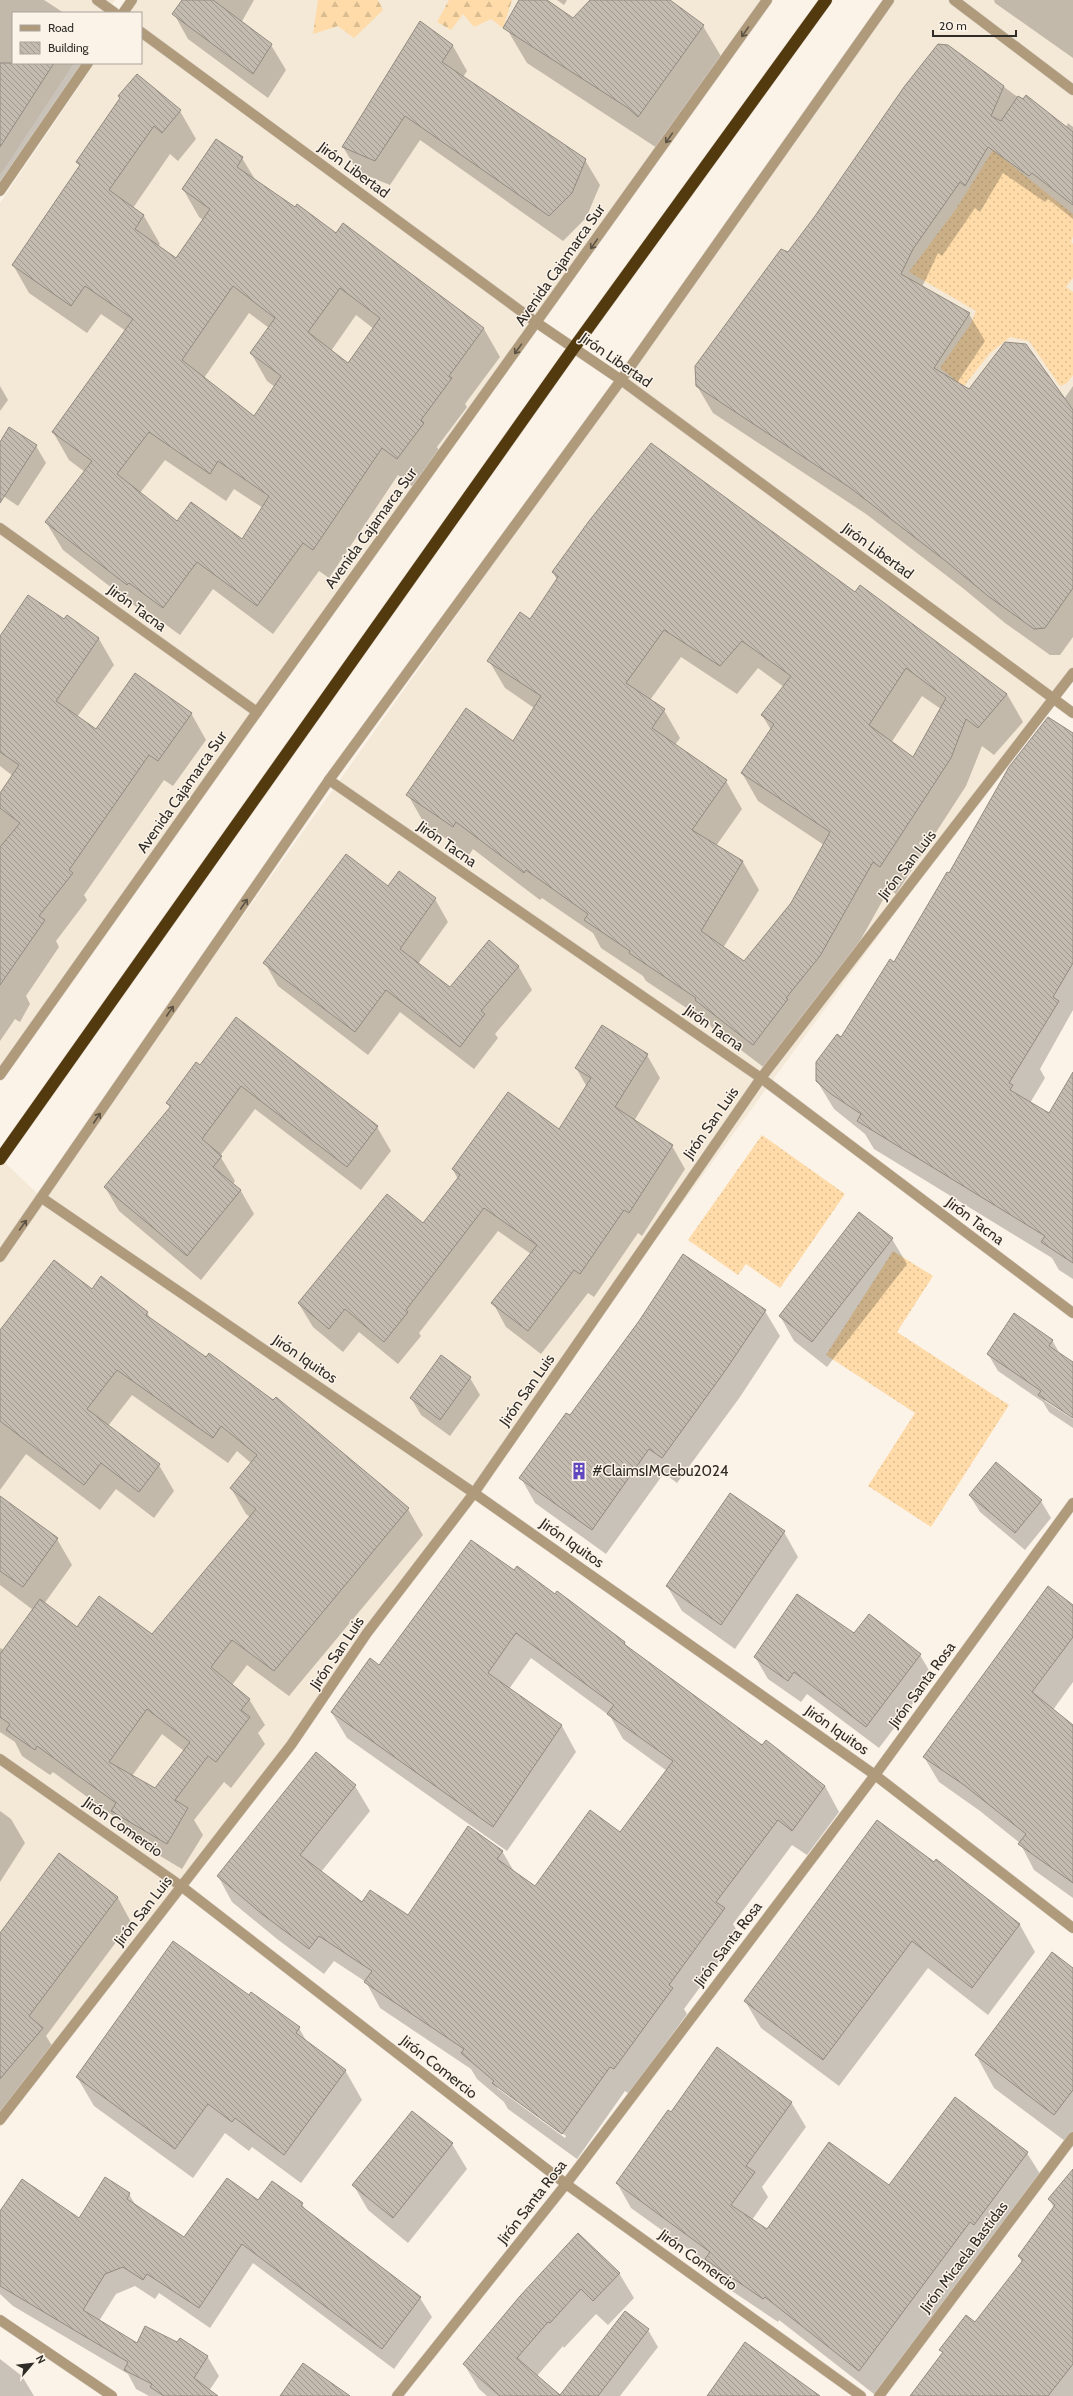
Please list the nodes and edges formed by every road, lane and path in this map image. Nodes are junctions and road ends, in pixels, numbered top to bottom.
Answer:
1 (97, 0) edge
2 (132, 0) edge
3 (767, 0) edge
4 (826, 0) edge
5 (889, 0) edge
6 (954, 0) edge
7 (114, 12) edge
8 (124, 12) edge
9 (142, 33) edge
10 (87, 64) edge
11 (1073, 90) edge
12 (0, 191) edge
13 (537, 323) junction
14 (573, 349) junction
15 (621, 380) junction
16 (0, 528) edge
17 (1073, 673) edge
18 (1054, 700) junction
19 (257, 712) junction
20 (1073, 713) edge
21 (329, 780) junction
22 (0, 1075) edge
23 (760, 1078) junction
24 (0, 1159) edge
25 (42, 1198) junction
26 (0, 1257) edge
27 (1073, 1313) edge
28 (474, 1493) junction
29 (1073, 1502) edge
30 (0, 1759) edge
31 (875, 1775) junction
32 (181, 1886) junction
33 (1073, 1928) edge
34 (0, 2120) edge
35 (1073, 2137) edge
36 (566, 2184) junction
37 (0, 2320) edge
38 (112, 2396) edge
39 (397, 2396) edge
40 (861, 2396) edge
41 (879, 2396) edge

1 - 7 street
2 - 8 street
3 -> 13 street, Avenida Cajamarca Sur
4 - 14 highway
5 - 15 street
6 - 11 street
9 - 13 street, Jirón Libertad
10 - 12 street
13 - 14 street, Jirón Libertad
13 -> 19 street, Avenida Cajamarca Sur
14 - 15 street, Jirón Libertad
14 - 24 highway
15 - 18 street, Jirón Libertad
15 - 21 street
16 - 19 street, Jirón Tacna
17 - 18 street, Jirón San Luis
18 - 20 street, Jirón Libertad
18 - 23 street, Jirón San Luis
19 - 22 street, Avenida Cajamarca Sur
21 - 23 street, Jirón Tacna
25 -> 21 street
23 - 27 street, Jirón Tacna
23 - 28 street, Jirón San Luis
26 -> 25 street
25 - 28 street, Jirón Iquitos
28 - 31 street, Jirón Iquitos
28 - 32 street, Jirón San Luis
29 - 31 street, Jirón Santa Rosa
30 - 32 street, Jirón Comercio
31 - 33 street, Jirón Iquitos
31 - 36 street, Jirón Santa Rosa
32 - 34 street, Jirón San Luis
32 - 36 street, Jirón Comercio
35 - 41 street, Jirón Micaela Bastidas
36 - 39 street, Jirón Santa Rosa
36 - 40 street, Jirón Comercio
37 - 38 street

